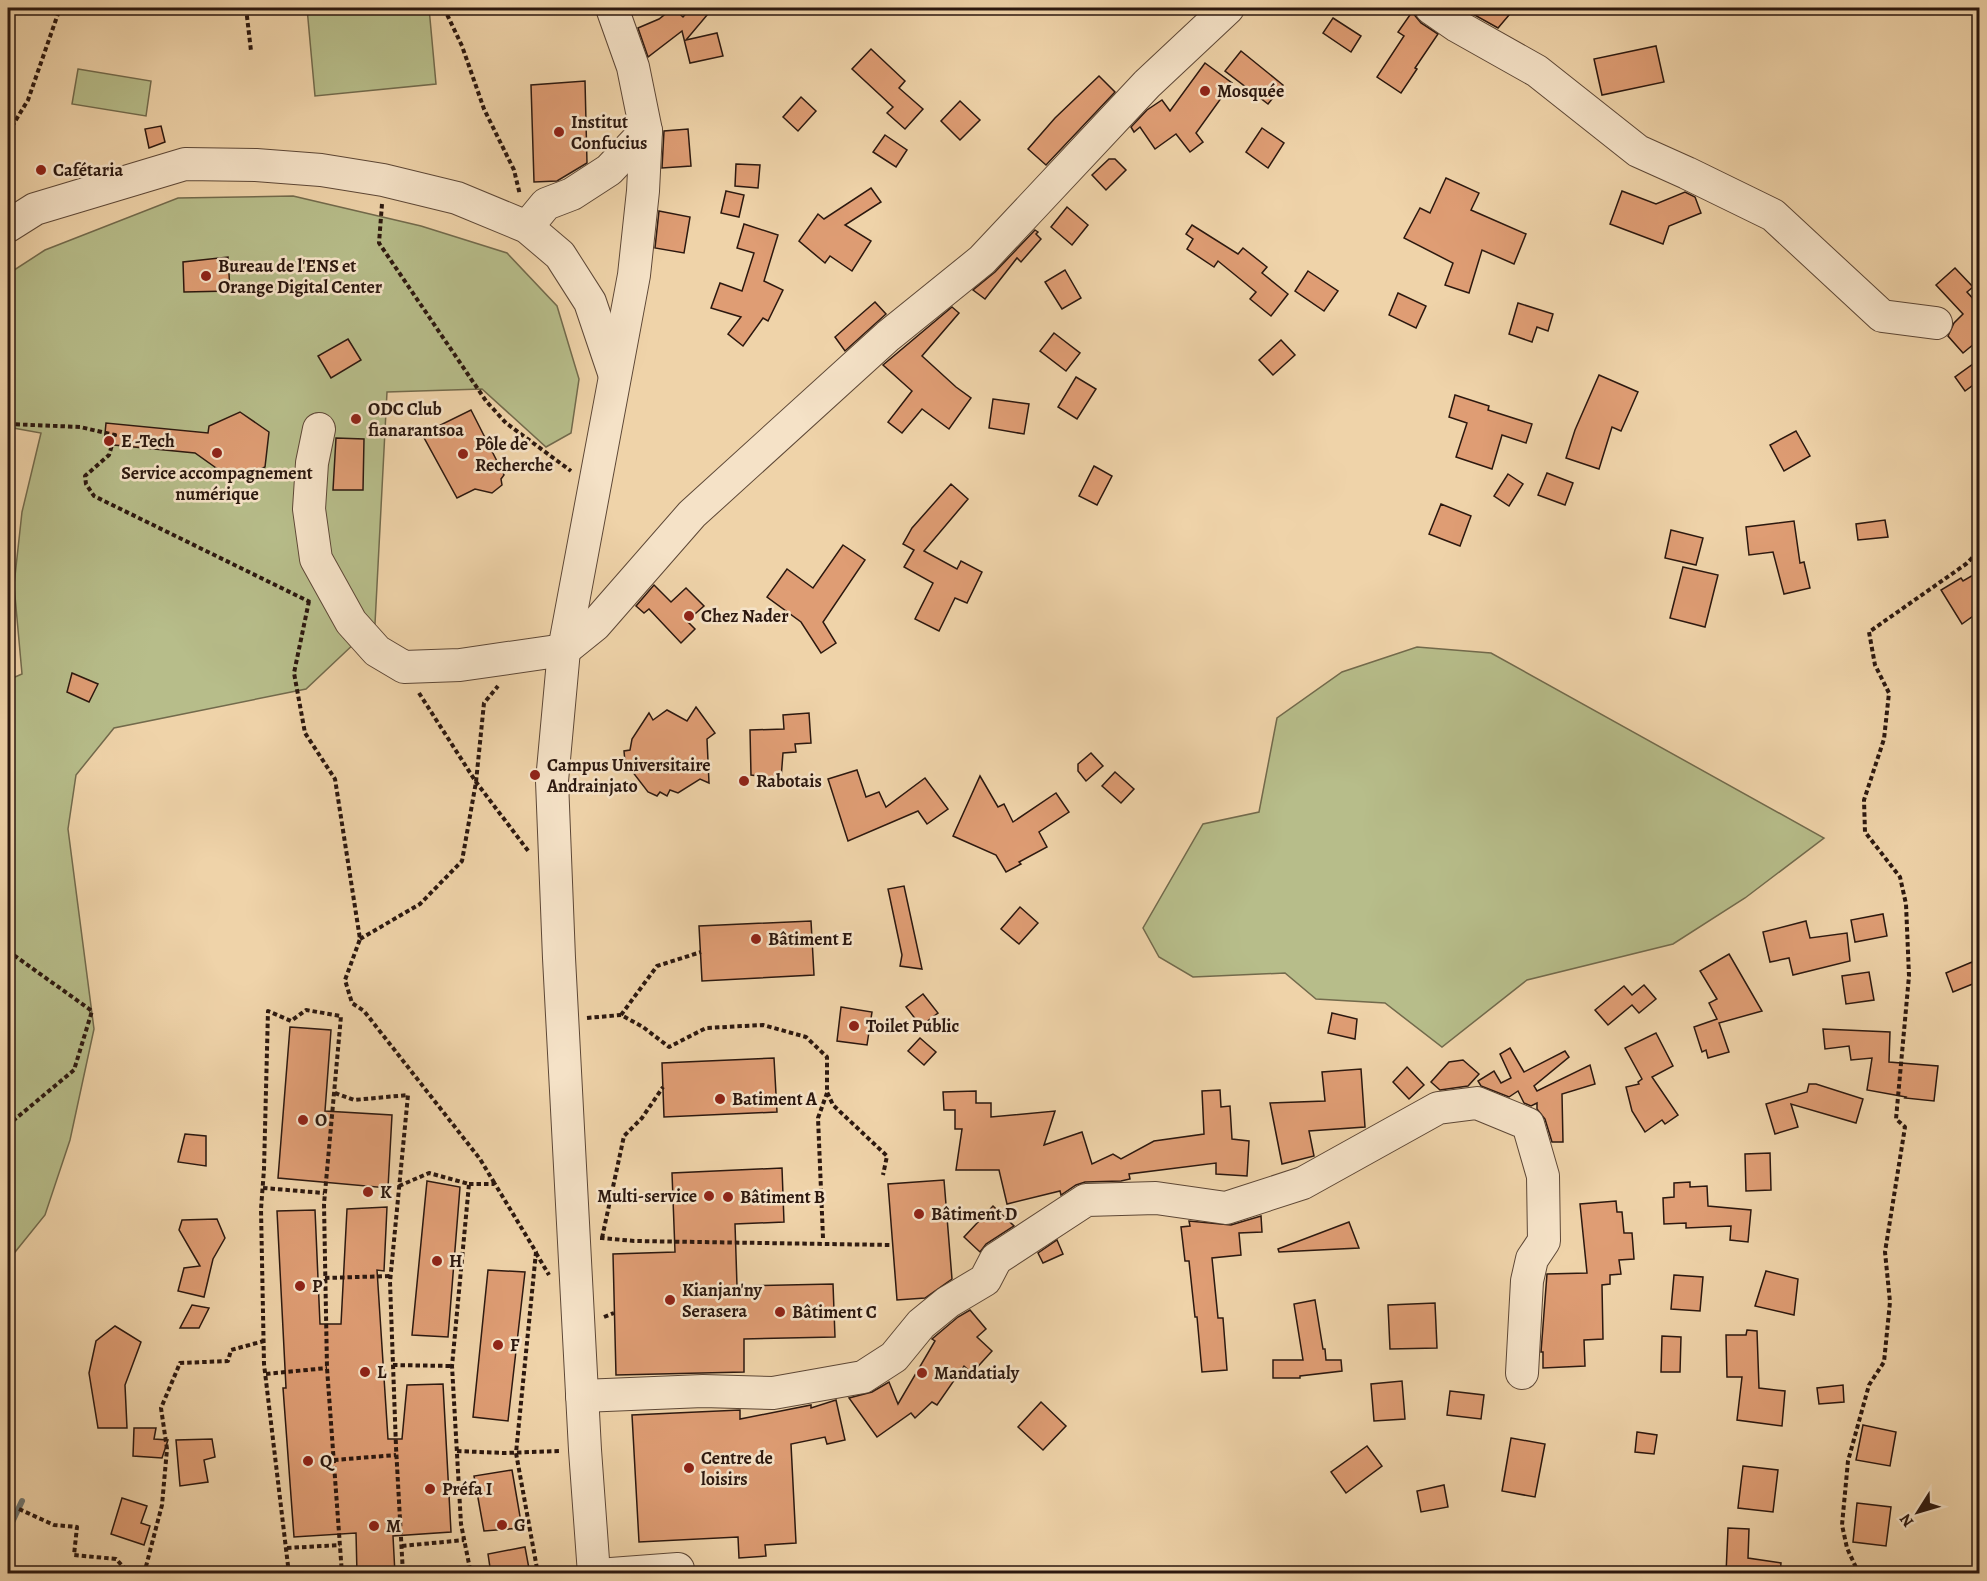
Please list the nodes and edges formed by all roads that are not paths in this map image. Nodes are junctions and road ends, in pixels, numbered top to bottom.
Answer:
1 (612, 8) edge
2 (1228, 8) edge
3 (1431, 8) edge
4 (646, 131) junction
5 (8, 226) edge
6 (527, 227) junction
7 (1936, 323) dead end
8 (615, 374) junction
9 (319, 429) dead end
10 (564, 650) junction
11 (1522, 1373) dead end
12 (582, 1396) junction
13 (678, 1569) dead end
14 (594, 1574) edge
15 (611, 1574) edge

1 - 4 street
2 - 10 street
3 - 7 street
4 - 6 street
4 - 8 street
5 - 6 street
6 - 8 street
8 - 10 street
9 - 10 street
10 - 12 street
11 - 12 street
12 - 14 street
13 - 15 street

